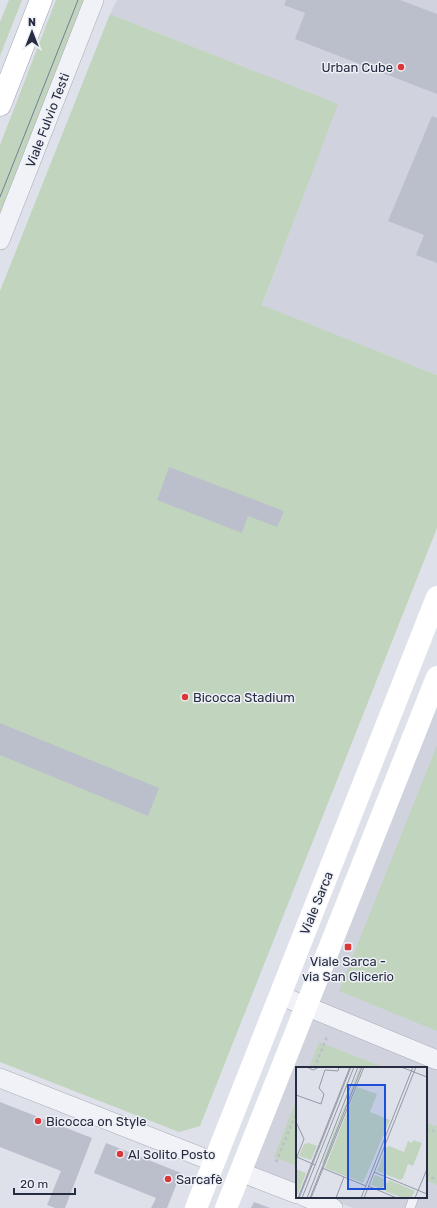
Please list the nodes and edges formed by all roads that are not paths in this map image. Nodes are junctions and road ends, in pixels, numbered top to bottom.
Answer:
1 (41, 0) edge
2 (94, 0) edge
3 (0, 105) edge
4 (0, 240) edge
5 (437, 598) edge
6 (437, 677) edge
7 (280, 995) junction
8 (307, 1006) junction
9 (437, 1060) edge
10 (0, 1078) edge
11 (214, 1162) junction
12 (240, 1172) junction
13 (296, 1194) edge
14 (308, 1198) edge
15 (414, 1198) edge
16 (196, 1208) edge
17 (226, 1208) edge
18 (333, 1208) edge
19 (410, 1208) edge

1 - 3 street
2 - 4 street, Viale Fulvio Testi
5 - 7 street, Viale Sarca
6 - 8 street
7 - 8 street
7 - 11 street, Viale Sarca
8 - 9 street
8 - 12 street
10 - 11 street
11 - 16 street, Viale Sarca
12 - 13 street
12 - 17 street
14 - 18 street
15 - 19 lane

